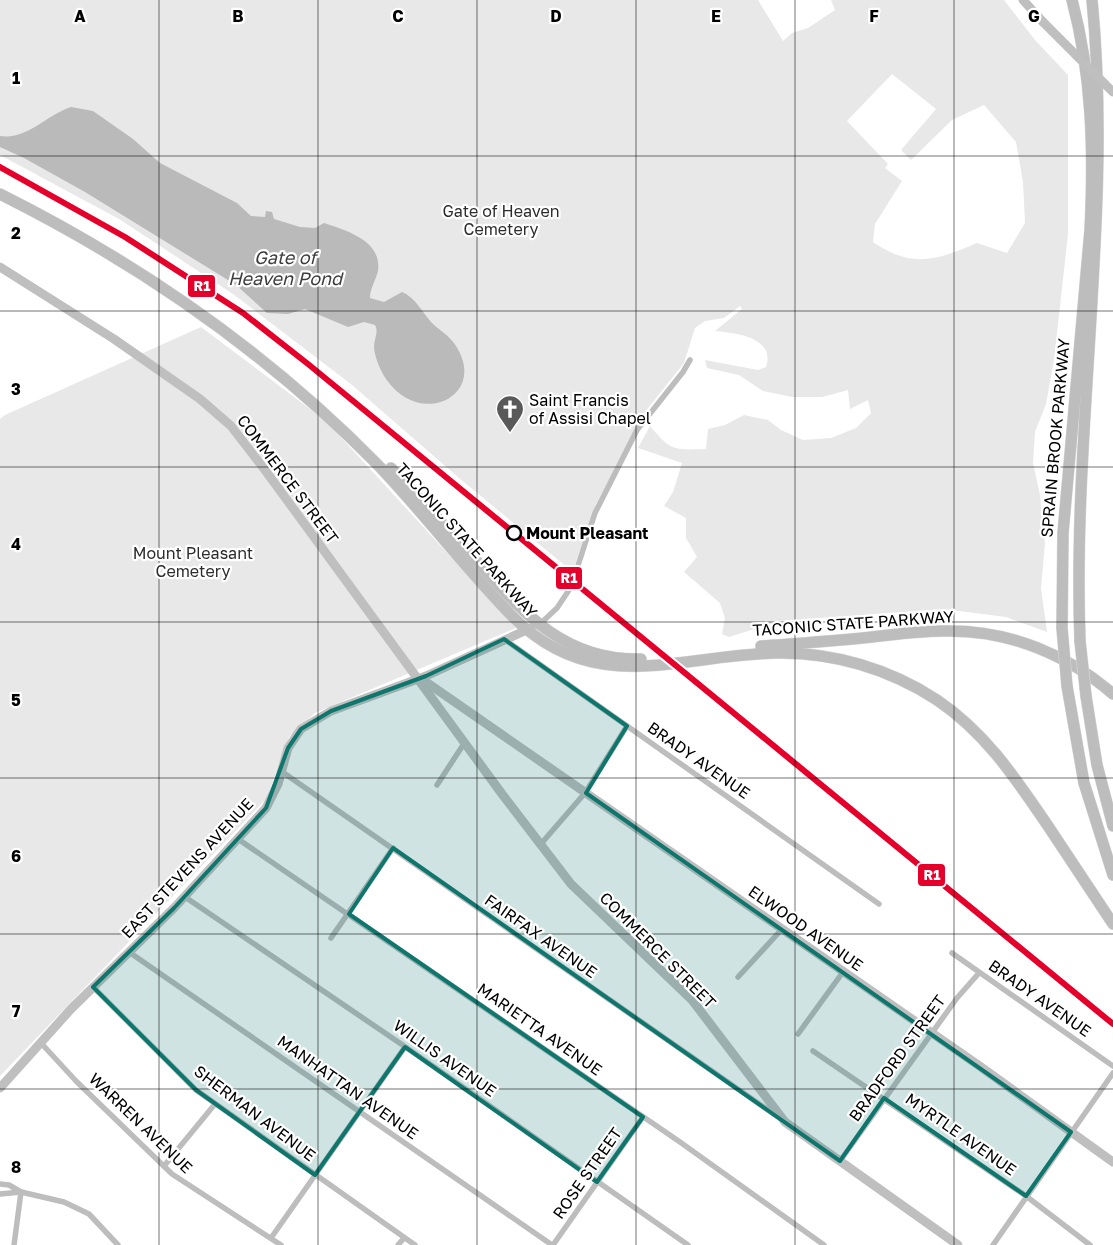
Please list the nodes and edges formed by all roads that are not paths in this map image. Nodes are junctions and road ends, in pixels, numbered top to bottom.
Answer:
1 (1023, 0) edge
2 (1072, 0) edge
3 (1092, 0) edge
4 (1113, 91) edge
5 (0, 186) edge
6 (0, 194) edge
7 (1107, 252) dead end
8 (0, 267) edge
9 (690, 360) dead end
10 (539, 625) junction
11 (526, 629) junction
12 (504, 639) junction
13 (687, 658) junction
14 (654, 662) junction
15 (417, 679) junction
16 (1113, 694) edge
17 (480, 720) joint
18 (628, 726) junction
19 (465, 742) junction
20 (281, 771) junction
21 (437, 785) dead end
22 (586, 793) junction
23 (1113, 826) edge
24 (238, 839) junction
25 (540, 845) junction
26 (393, 848) junction
27 (1113, 875) edge
28 (185, 897) junction
29 (879, 904) dead end
30 (349, 914) junction
31 (1113, 924) edge
32 (782, 929) junction
33 (331, 938) dead end
34 (128, 952) junction
35 (952, 953) dead end
36 (843, 972) junction
37 (979, 973) junction
38 (738, 976) dead end
39 (93, 987) junction
40 (931, 1033) junction
41 (798, 1034) dead end
42 (41, 1042) junction
43 (405, 1047) junction
44 (813, 1051) dead end
45 (1113, 1066) edge
46 (1113, 1073) edge
47 (0, 1088) edge
48 (884, 1098) junction
49 (215, 1104) junction
50 (361, 1111) junction
51 (643, 1116) junction
52 (785, 1122) junction
53 (1071, 1132) junction
54 (840, 1162) junction
55 (1113, 1162) edge
56 (164, 1166) junction
57 (315, 1175) junction
58 (596, 1182) junction
59 (0, 1184) edge
60 (21, 1192) junction
61 (0, 1194) edge
62 (1026, 1196) junction
63 (271, 1238) junction
64 (404, 1238) junction
65 (14, 1245) edge
66 (118, 1245) edge
67 (281, 1245) edge
68 (398, 1245) edge
69 (415, 1245) edge
70 (553, 1245) edge
71 (688, 1245) edge
72 (824, 1245) edge
73 (958, 1245) edge
74 (993, 1245) edge
75 (1090, 1245) edge

1 - 4 street, bridge
2 - 27 highway, SPRAIN BROOK PARKWAY, bridge
3 - 4 highway
5 - 10 highway, TACONIC STATE PARKWAY
6 - 11 highway, TACONIC STATE PARKWAY
7 - 23 highway, bridge
8 - 15 street, COMMERCE STREET
9 - 10 street
10 - 11 street, EAST STEVENS AVENUE
10 - 14 highway, TACONIC STATE PARKWAY
11 - 12 street, EAST STEVENS AVENUE
11 - 14 highway, TACONIC STATE PARKWAY
12 - 15 street, EAST STEVENS AVENUE
12 - 18 street, BRADY AVENUE
13 - 14 highway, TACONIC STATE PARKWAY
13 - 16 highway, TACONIC STATE PARKWAY
13 - 31 highway, TACONIC STATE PARKWAY
15 - 17 street, COMMERCE STREET
15 - 19 street, COMMERCE STREET
15 - 20 street, EAST STEVENS AVENUE
17 - 22 street, ELWOOD AVENUE
18 - 22 street
18 - 29 street, BRADY AVENUE
19 - 21 street
19 - 25 street, COMMERCE STREET
20 - 24 street, EAST STEVENS AVENUE
20 - 26 street, FAIRFAX AVENUE
22 - 25 street
22 - 32 street, ELWOOD AVENUE
24 - 28 street, EAST STEVENS AVENUE
24 - 30 street, MARIETTA AVENUE
25 - 52 street, COMMERCE STREET
26 - 30 street
26 - 52 street, FAIRFAX AVENUE
28 - 34 street, EAST STEVENS AVENUE
28 - 43 street, WILLIS AVENUE
30 - 33 street
30 - 51 street, MARIETTA AVENUE
32 - 36 street, ELWOOD AVENUE
32 - 38 street
34 - 39 street, EAST STEVENS AVENUE
34 - 50 street, MANHATTAN AVENUE
35 - 37 street, BRADY AVENUE
36 - 40 street, ELWOOD AVENUE
36 - 41 street
37 - 40 street, BRADFORD STREET
37 - 45 street, BRADY AVENUE
39 - 42 street, EAST STEVENS AVENUE
39 - 49 street, SHERMAN AVENUE
40 - 48 street, BRADFORD STREET
40 - 53 street, ELWOOD AVENUE
42 - 47 street, EAST STEVENS AVENUE
42 - 56 street, WARREN AVENUE
43 - 50 street
43 - 58 street, WILLIS AVENUE
44 - 48 street, MYRTLE AVENUE
46 - 53 street
48 - 54 street, BRADFORD STREET
48 - 62 street, MYRTLE AVENUE
49 - 56 street
49 - 57 street, SHERMAN AVENUE
50 - 57 street
50 - 70 street, MANHATTAN AVENUE
51 - 58 street, ROSE STREET
51 - 72 street, MARIETTA AVENUE
52 - 54 street, COMMERCE STREET
53 - 55 street, ELWOOD AVENUE
53 - 62 street
54 - 73 street, COMMERCE STREET
56 - 63 street, WARREN AVENUE
57 - 63 street
57 - 64 street, SHERMAN AVENUE
58 - 70 street, ROSE STREET
58 - 71 street, WILLIS AVENUE
59 - 60 street
60 - 61 street
60 - 65 street
60 - 66 street
62 - 74 street
62 - 75 street, MYRTLE AVENUE
63 - 67 street, WARREN AVENUE
64 - 68 street
64 - 69 street, SHERMAN AVENUE

